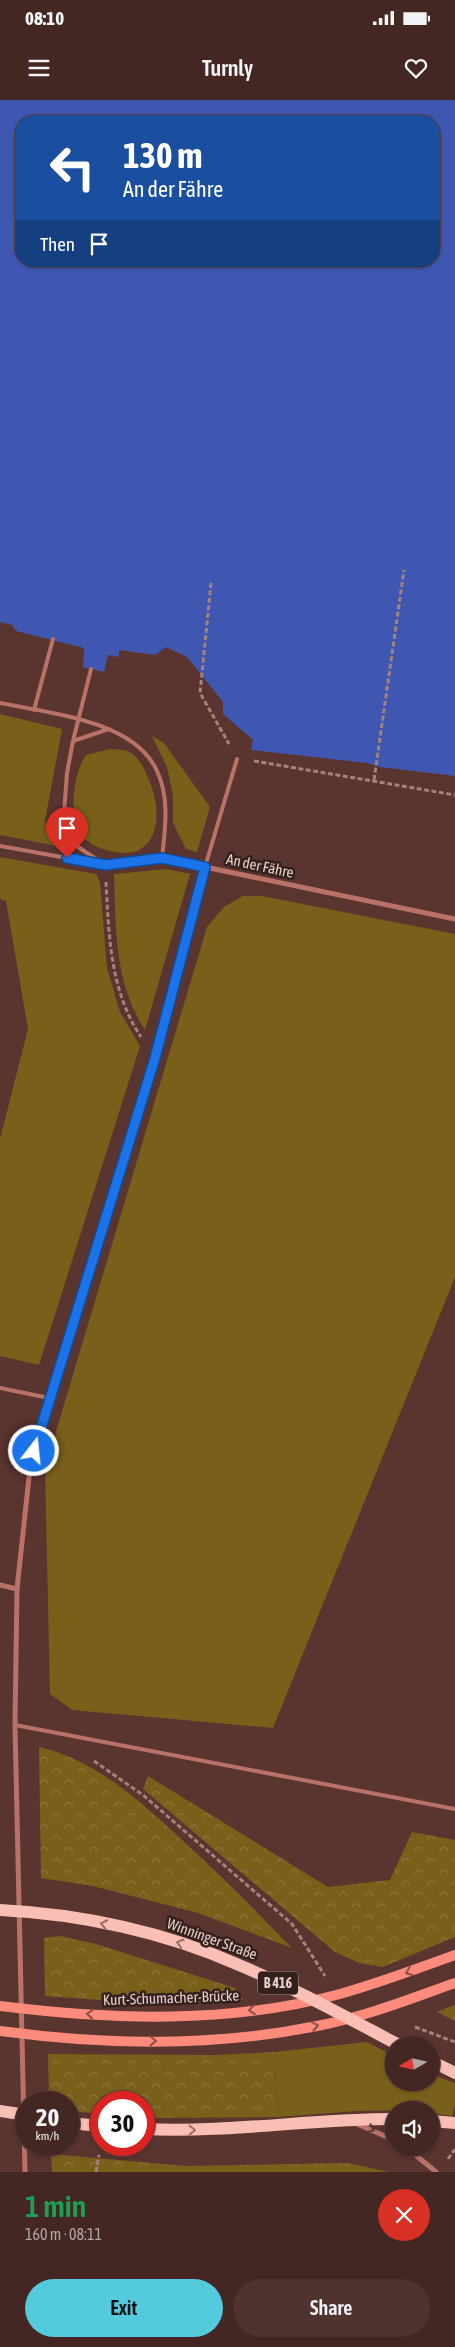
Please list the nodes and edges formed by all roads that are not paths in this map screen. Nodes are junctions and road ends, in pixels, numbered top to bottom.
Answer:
1 (53, 639) dead end
2 (91, 669) dead end
3 (0, 703) edge
4 (34, 710) junction
5 (77, 720) junction
6 (109, 729) junction
7 (73, 741) junction
8 (237, 759) road end
9 (0, 846) edge
10 (162, 858) junction
11 (106, 865) junction
12 (205, 867) junction
13 (455, 919) edge
14 (0, 1388) edge
15 (49, 1398) junction
16 (0, 1585) edge
17 (17, 1589) junction
18 (15, 1725) junction
19 (455, 1809) edge
20 (0, 1910) edge
21 (455, 1955) edge
22 (455, 1983) edge
23 (0, 2006) edge
24 (0, 2031) edge
25 (385, 2038) edge
26 (440, 2066) edge
27 (455, 2073) edge
28 (0, 2111) edge
29 (15, 2114) edge
30 (385, 2119) edge
31 (348, 2120) junction
32 (440, 2122) edge
33 (455, 2123) edge
34 (155, 2129) edge
35 (385, 2136) edge
36 (417, 2156) edge
37 (26, 2172) edge
38 (436, 2172) edge

1 - 4 lane
2 - 5 lane
3 - 4 lane
4 - 5 lane
5 - 6 lane
5 - 7 lane
6 - 7 lane
6 - 10 lane
7 - 11 lane
8 - 12 lane
9 - 11 lane, An der Fähre
10 - 11 lane, An der Fähre
10 - 12 lane, An der Fähre
12 - 13 street, An der Fähre
12 - 15 street
14 - 15 lane
15 - 17 street
16 - 17 street
17 - 18 street
18 - 19 lane
18 - 37 street
25 -> 20 main road, Winninger Straße / B 416
21 -> 23 main road, Kurt-Schumacher-Brücke
24 -> 22 main road
26 - 27 main road
28 - 29 main road
30 - 31 main road
34 -> 31 main road
31 -> 35 street
32 - 33 main road
36 - 38 street

